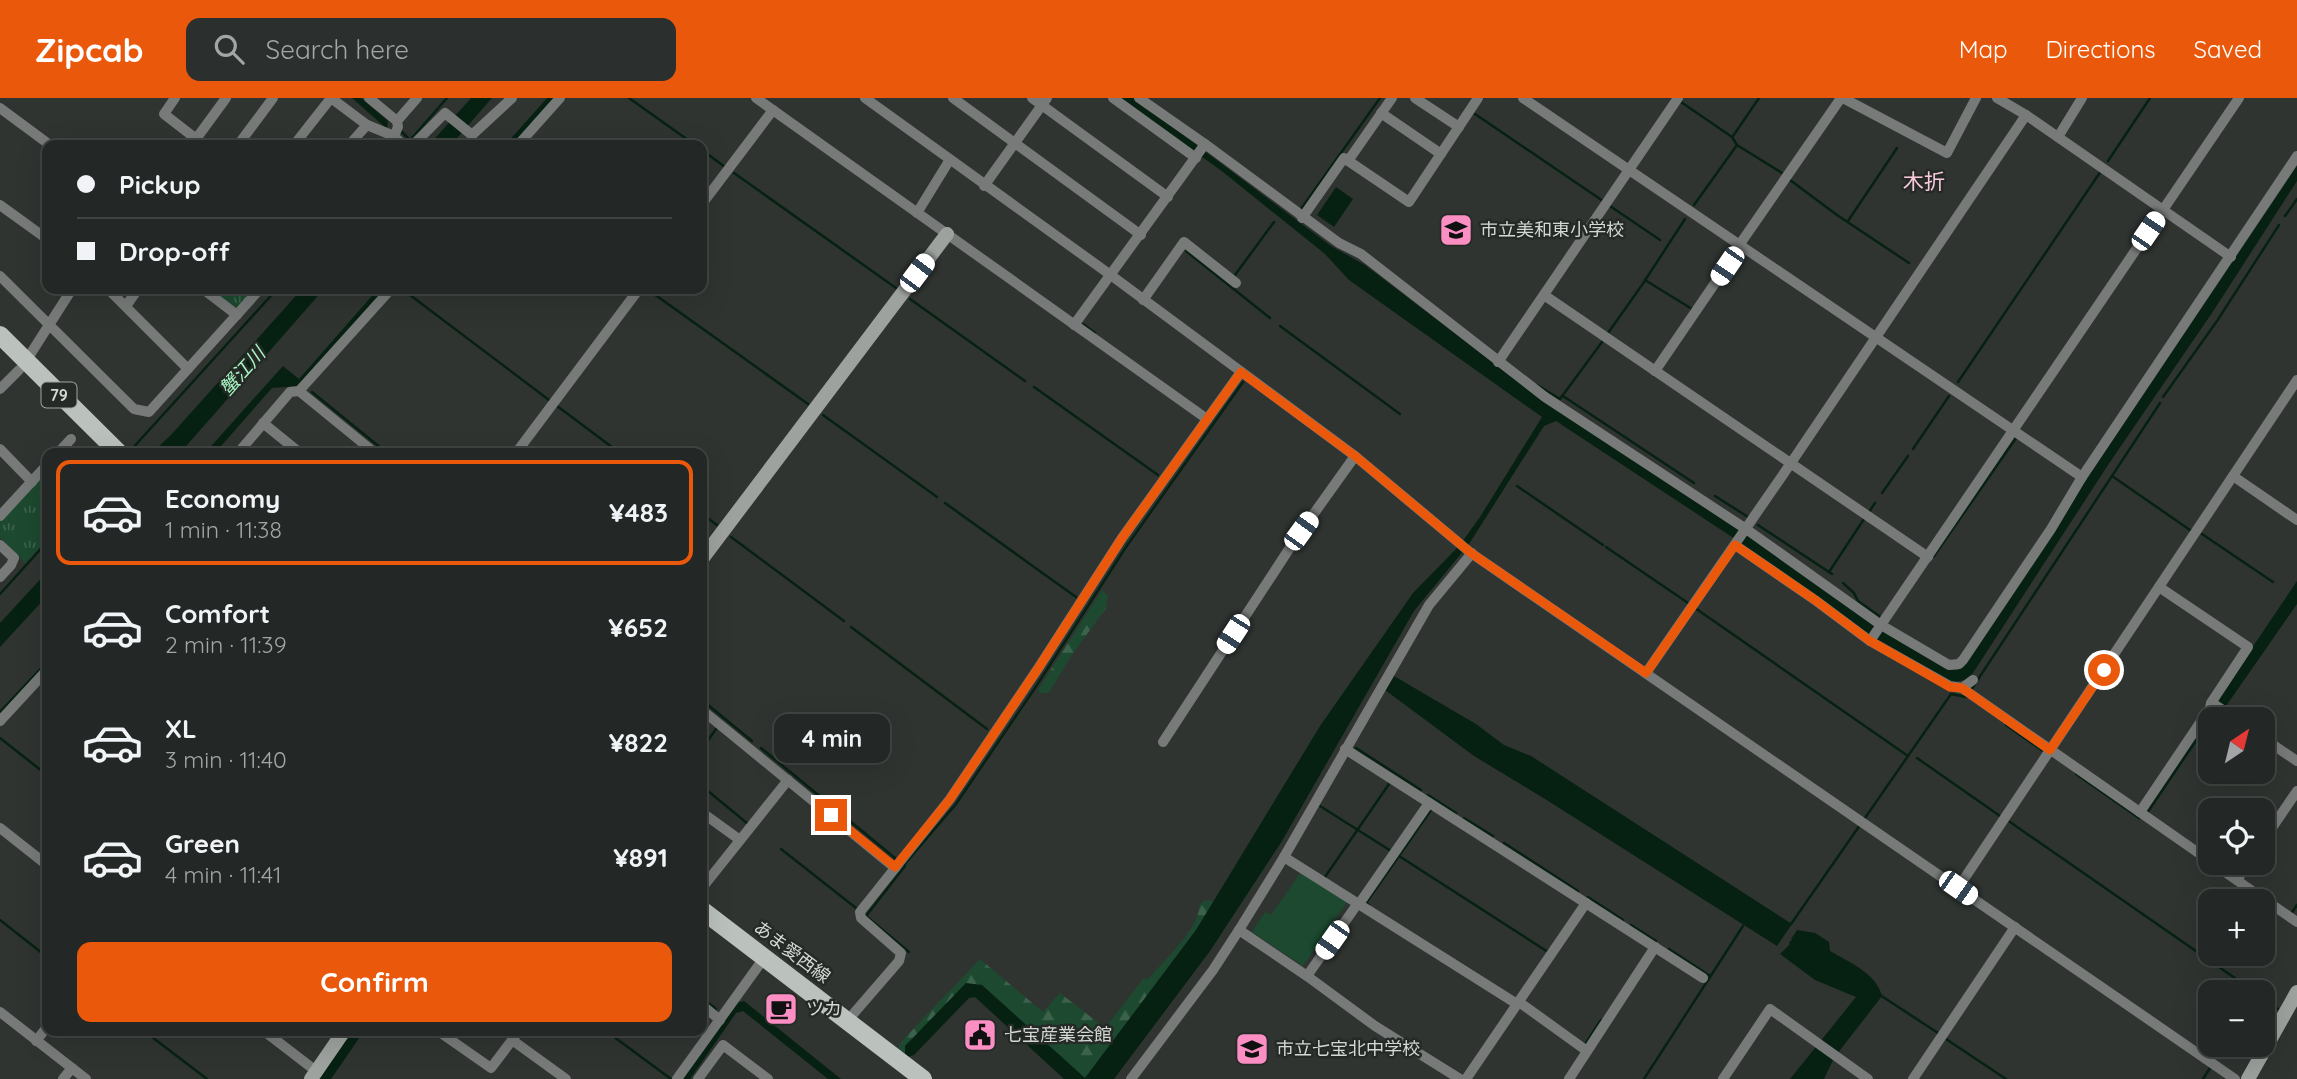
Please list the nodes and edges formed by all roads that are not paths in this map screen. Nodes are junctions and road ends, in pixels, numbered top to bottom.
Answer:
1 (176, 98) edge
2 (226, 98) edge
3 (273, 98) edge
4 (331, 98) edge
5 (369, 98) edge
6 (416, 98) edge
7 (512, 98) edge
8 (756, 98) edge
9 (953, 98) edge
10 (1032, 98) edge
11 (1114, 98) edge
12 (1139, 98) edge
13 (1392, 98) edge
14 (1415, 98) edge
15 (1478, 98) edge
16 (1522, 98) edge
17 (1678, 98) edge
18 (1842, 98) edge
19 (1976, 98) edge
20 (1997, 98) edge
21 (2082, 98) edge
22 (2239, 98) edge
23 (555, 100) edge
24 (872, 100) edge
25 (1045, 102) edge
26 (0, 108) edge
27 (773, 110) junction
28 (1381, 113) junction
29 (2026, 115) junction
30 (397, 121) junction
31 (367, 125) junction
32 (1459, 127) junction
33 (394, 136) junction
34 (2058, 137) junction
35 (43, 140) edge
36 (197, 140) edge
37 (201, 140) edge
38 (242, 140) edge
39 (298, 140) edge
40 (354, 140) edge
41 (398, 140) edge
42 (418, 140) edge
43 (522, 140) edge
44 (1015, 143) junction
45 (1205, 145) junction
46 (1441, 154) junction
47 (2297, 156) edge
48 (1196, 157) junction
49 (1348, 160) junction
50 (950, 161) junction
51 (1630, 170) junction
52 (985, 186) junction
53 (707, 197) edge
54 (1168, 197) junction
55 (0, 205) edge
56 (2163, 209) junction
57 (917, 213) junction
58 (1302, 218) junction
59 (947, 234) junction
60 (42, 235) edge
61 (1141, 235) junction
62 (1741, 245) junction
63 (2231, 257) junction
64 (0, 276) edge
65 (1112, 276) junction
66 (1236, 284) dead end
67 (69, 294) edge
68 (113, 294) edge
69 (134, 294) edge
70 (210, 294) edge
71 (256, 294) edge
72 (386, 294) edge
73 (635, 294) edge
74 (1544, 295) junction
75 (1143, 300) junction
76 (126, 306) junction
77 (237, 315) junction
78 (49, 325) junction
79 (1074, 325) junction
80 (0, 335) edge
81 (1877, 336) junction
82 (0, 352) edge
83 (1498, 362) junction
84 (22, 366) junction
85 (188, 369) junction
86 (1655, 371) junction
87 (1241, 372) junction
88 (2297, 380) edge
89 (0, 389) edge
90 (299, 391) junction
91 (1207, 419) junction
92 (263, 423) junction
93 (2014, 430) junction
94 (71, 439) dead end
95 (63, 448) edge
96 (99, 448) edge
97 (113, 448) edge
98 (242, 448) edge
99 (294, 448) edge
100 (369, 448) edge
101 (520, 448) edge
102 (0, 449) edge
103 (1355, 456) junction
104 (1791, 463) junction
105 (42, 471) edge
106 (2233, 476) junction
107 (2082, 477) junction
108 (32, 482) junction
109 (0, 516) edge
110 (2297, 520) edge
111 (1745, 531) junction
112 (1736, 544) junction
113 (0, 545) edge
114 (1466, 549) junction
115 (707, 552) edge
116 (1927, 556) junction
117 (0, 577) edge
118 (2159, 587) junction
119 (1881, 626) junction
120 (1871, 640) junction
121 (1646, 673) junction
122 (42, 679) edge
123 (1973, 680) dead end
124 (1962, 688) junction
125 (2211, 703) junction
126 (2217, 707) edge
127 (707, 714) edge
128 (0, 721) edge
129 (1163, 742) dead end
130 (2275, 745) edge
131 (1345, 749) junction
132 (2050, 750) junction
133 (2297, 761) edge
134 (788, 780) junction
135 (2297, 790) edge
136 (1429, 803) junction
137 (2140, 812) junction
138 (707, 816) edge
139 (2275, 823) edge
140 (0, 828) edge
141 (740, 840) junction
142 (2198, 853) edge
143 (1284, 857) junction
144 (42, 861) edge
145 (895, 867) junction
146 (707, 872) edge
147 (2230, 875) edge
148 (2240, 875) edge
149 (712, 876) junction
150 (2237, 880) junction
151 (707, 882) edge
152 (1958, 888) junction
153 (1586, 903) junction
154 (1358, 904) junction
155 (707, 913) edge
156 (2297, 922) edge
157 (707, 925) edge
158 (2015, 927) junction
159 (1239, 930) junction
160 (1654, 947) junction
161 (759, 965) junction
162 (1307, 976) junction
163 (1703, 978) dead end
164 (2297, 992) edge
165 (1518, 1003) junction
166 (707, 1009) edge
167 (0, 1012) edge
168 (720, 1020) junction
169 (848, 1020) junction
170 (42, 1034) edge
171 (270, 1036) edge
172 (341, 1036) edge
173 (445, 1036) edge
174 (514, 1036) edge
175 (516, 1036) edge
176 (37, 1041) junction
177 (1587, 1051) junction
178 (72, 1068) junction
179 (314, 1075) edge
180 (63, 1079) edge
181 (86, 1079) edge
182 (566, 1079) edge
183 (677, 1079) edge
184 (698, 1079) edge
185 (768, 1079) edge
186 (906, 1079) edge
187 (923, 1079) edge
188 (1131, 1079) edge
189 (1460, 1079) edge
190 (1466, 1079) edge
191 (1569, 1079) edge
192 (1723, 1079) edge
193 (1868, 1079) edge
194 (1913, 1079) edge
195 (2235, 1079) edge
196 (2248, 1079) edge

1 - 36 street
2 - 37 street
3 - 38 street
4 - 31 street
4 - 39 street
5 - 30 street
6 - 30 street
7 - 42 street
8 - 27 street
9 - 44 street
10 - 25 street
11 - 48 street
12 - 45 street
13 - 28 street
14 - 32 street
15 - 32 street
16 - 51 street
17 - 51 street
18 - 19 street
18 - 62 street
20 - 29 street
21 - 34 street
22 - 56 street
23 - 43 street
24 - 50 street
25 - 44 street
25 - 54 street
26 - 35 street
27 - 53 street
27 - 57 street
28 - 46 street
28 - 49 street
29 - 34 street
29 - 81 street
30 - 33 street
31 - 33 street
31 - 40 street
32 - 46 street
33 - 41 street
34 - 56 street
44 - 52 street
44 - 61 street
45 - 48 street
45 - 58 street
46 - 49 street
47 - 63 street
48 - 54 street
49 - 58 street
50 - 52 street
50 - 57 street
51 - 62 street
51 - 74 street
52 - 65 street
54 - 61 street
55 - 60 street
56 - 63 street
56 - 93 street
57 - 59 street
58 - 83 street
59 - 79 street
59 - 115 street
61 - 65 street
62 - 81 street
62 - 86 street
63 - 107 street
64 - 78 street
65 - 75 street
65 - 79 street
66 - 75 street
67 - 78 street
68 - 76 street
69 - 76 street
70 - 77 street
71 - 77 street
72 - 90 street
73 - 101 street
74 - 83 street
74 - 86 street
75 - 87 street
76 - 85 street
77 - 85 street
78 - 84 street
78 - 85 street
79 - 91 street
80 - 84 main road, 79
81 - 93 street
81 - 104 street
82 - 84 main road, 79
83 - 111 street
84 - 89 street
84 - 96 main road, 79
84 - 97 main road, 79
86 - 104 street
87 - 91 street
87 - 103 street
88 - 106 street
90 - 92 street
90 - 100 street
91 - 145 street
92 - 98 street
92 - 99 street
93 - 107 street
93 - 116 street
94 - 95 street
102 - 108 street
103 - 114 street
103 - 129 street
104 - 111 street
104 - 116 street
105 - 108 street
106 - 110 street
106 - 118 street
107 - 119 street
108 - 109 street
111 - 112 street
111 - 119 street
112 - 120 street
112 - 121 street
113 - 117 street
114 - 121 street
114 - 131 street
116 - 119 street
118 - 125 street
118 - 132 street
119 - 120 street
120 - 124 street
121 - 152 street
122 - 128 street
123 - 124 street
124 - 132 street
125 - 126 street
125 - 137 street
127 - 134 street
130 - 133 street
131 - 136 street
131 - 143 street
132 - 137 street
132 - 152 street
134 - 141 street
134 - 145 street
135 - 139 street
136 - 153 street
136 - 154 street
137 - 142 street
138 - 141 street
140 - 144 street
141 - 149 street
143 - 154 street
143 - 159 street
145 - 169 street
146 - 149 street
147 - 150 street
148 - 150 street
149 - 151 street
150 - 156 street
152 - 158 street
153 - 160 street
153 - 165 street
154 - 162 street
154 - 165 street
155 - 169 main road, あま愛西線
157 - 161 main road, あま愛西線
158 - 194 street
158 - 195 street
159 - 162 street
159 - 188 street
160 - 163 street
160 - 177 street
161 - 168 street
161 - 186 main road, あま愛西線
162 - 189 street
164 - 196 street
165 - 177 street
165 - 190 street
166 - 168 street
167 - 176 street
168 - 183 street
169 - 187 main road, あま愛西線
170 - 176 street
171 - 179 street
172 - 179 street
173 - 174 street
175 - 182 street
176 - 178 street
177 - 191 street
178 - 180 street
178 - 181 street
184 - 185 street
192 - 193 street

